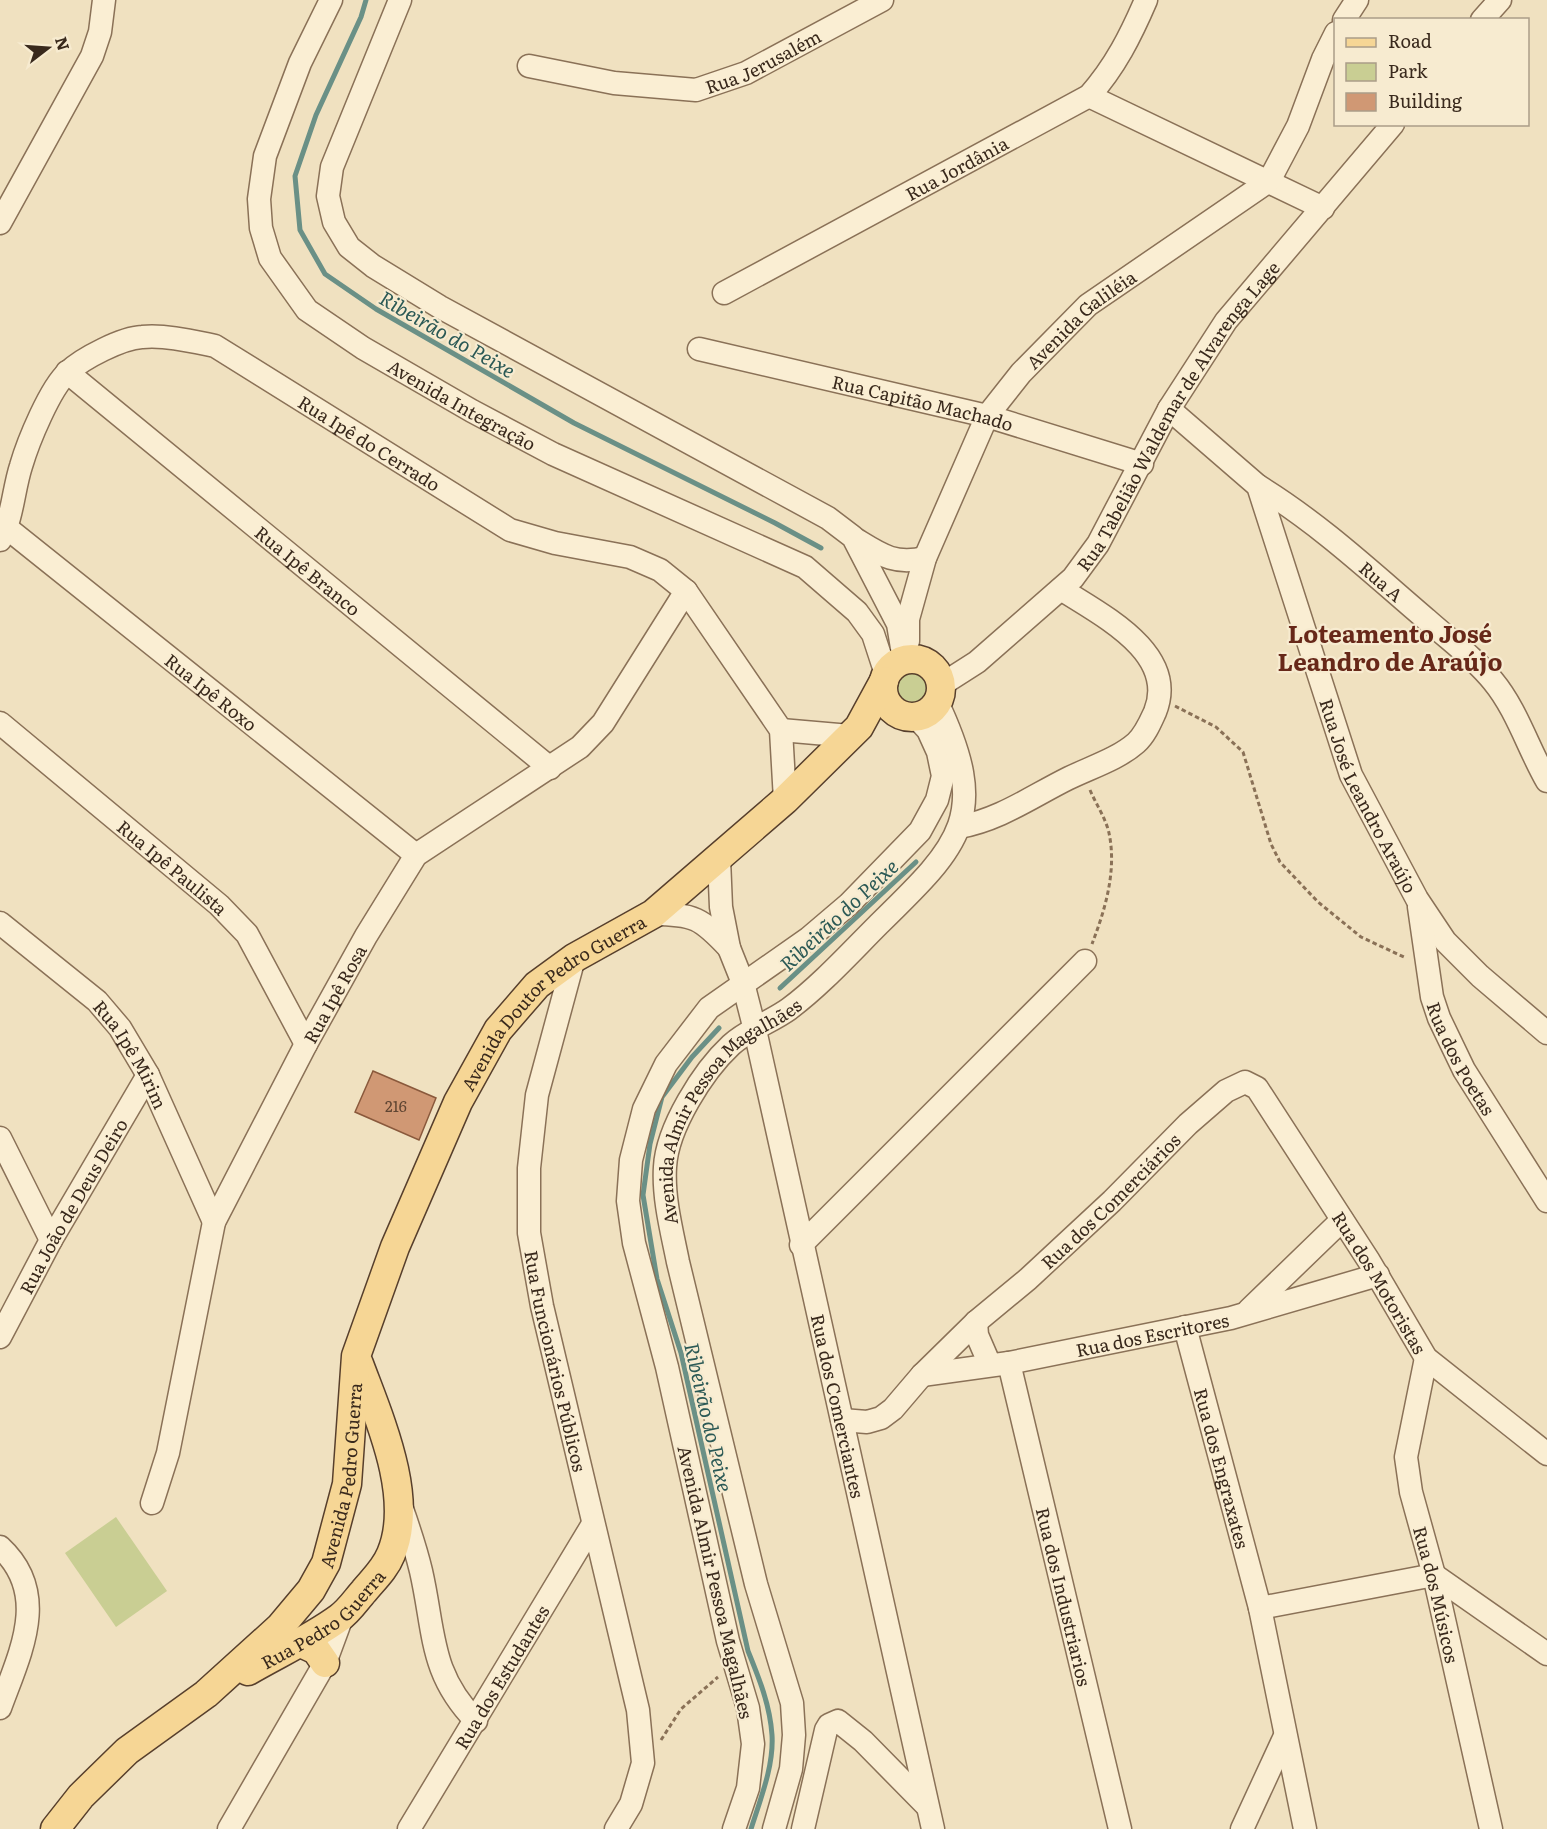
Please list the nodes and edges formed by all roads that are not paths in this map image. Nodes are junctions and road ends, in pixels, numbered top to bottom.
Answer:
1 (104, 0) edge
2 (331, 0) edge
3 (400, 0) edge
4 (882, 0) edge
5 (1146, 0) edge
6 (1357, 0) edge
7 (1500, 0) edge
8 (1345, 18) edge
9 (1484, 18) edge
10 (1334, 36) edge
11 (529, 66) dead end
12 (1089, 96) junction
13 (1391, 126) edge
14 (1269, 181) junction
15 (1323, 208) junction
16 (0, 223) edge
17 (723, 293) dead end
18 (699, 349) dead end
19 (67, 372) junction
20 (1169, 409) junction
21 (987, 416) junction
22 (1142, 464) junction
23 (1258, 486) junction
24 (3, 534) edge
25 (853, 537) junction
26 (925, 558) junction
27 (1061, 589) junction
28 (686, 591) junction
29 (896, 668) junction
30 (923, 704) junction
31 (0, 723) edge
32 (781, 730) junction
33 (855, 732) junction
34 (550, 768) junction
35 (1547, 781) edge
36 (785, 800) junction
37 (959, 827) junction
38 (416, 855) junction
39 (719, 859) junction
40 (1418, 899) junction
41 (653, 914) junction
42 (0, 923) edge
43 (729, 948) junction
44 (574, 958) junction
45 (1085, 961) road end
46 (743, 983) junction
47 (755, 1030) junction
48 (1547, 1033) edge
49 (306, 1044) junction
50 (148, 1075) junction
51 (1245, 1082) joint
52 (0, 1138) edge
53 (1547, 1201) edge
54 (1342, 1221) junction
55 (214, 1222) junction
56 (51, 1239) junction
57 (801, 1245) junction
58 (1378, 1275) junction
59 (1246, 1313) junction
60 (976, 1322) junction
61 (1185, 1328) junction
62 (0, 1337) edge
63 (356, 1356) junction
64 (1426, 1358) junction
65 (1000, 1364) junction
66 (922, 1374) junction
67 (842, 1420) junction
68 (351, 1435) junction
69 (385, 1439) junction
70 (1547, 1454) edge
71 (399, 1496) junction
72 (152, 1503) dead end
73 (593, 1524) junction
74 (0, 1547) edge
75 (326, 1563) junction
76 (384, 1568) junction
77 (421, 1570) junction
78 (1434, 1575) junction
79 (311, 1590) joint
80 (1260, 1608) junction
81 (342, 1617) junction
82 (301, 1643) junction
83 (1547, 1654) edge
84 (325, 1663) junction
85 (207, 1694) junction
86 (0, 1708) edge
87 (476, 1720) junction
88 (1285, 1736) junction
89 (931, 1818) edge
90 (55, 1829) edge
91 (229, 1829) edge
92 (409, 1829) edge
93 (616, 1829) edge
94 (734, 1829) edge
95 (774, 1829) edge
96 (803, 1829) edge
97 (1120, 1829) edge
98 (1242, 1829) edge
99 (1305, 1829) edge
100 (1491, 1829) edge

1 - 16 street
2 - 29 street, Avenida Integração
3 - 25 street
4 - 11 street, Rua Jerusalém
5 - 12 street, Rua Jordânia
6 - 8 street
7 - 9 street
10 - 14 street, Avenida Galiléia
12 - 14 street
12 - 17 street, Rua Jordânia
13 - 15 street, Rua Tabelião Waldemar de Alvarenga Lage
14 - 15 street
14 - 21 street, Avenida Galiléia
15 - 20 street, Rua Tabelião Waldemar de Alvarenga Lage
18 - 21 street, Rua Capitão Machado
19 - 24 street, Rua Ipê do Cerrado
19 - 28 street, Rua Ipê do Cerrado
19 - 34 street, Rua Ipê Branco
20 - 22 street, Rua Tabelião Waldemar de Alvarenga Lage
20 - 23 street
21 - 22 street, Rua Capitão Machado
21 - 26 street, Avenida Galiléia
22 - 27 street, Rua Tabelião Waldemar de Alvarenga Lage
23 - 35 street, Rua A
23 - 40 street, Rua José Leandro Araújo
24 - 38 street, Rua Ipê Roxo
25 - 26 street
25 - 29 street
26 - 29 street, Avenida Galiléia
27 - 30 street, Rua Tabelião Waldemar de Alvarenga Lage
27 - 37 street
28 - 32 street, Rua Ipê do Cerrado
28 - 34 street, Rua Ipê Rosa
29 - 30 main road
29 - 30 main road
29 - 33 main road, Avenida Doutor Pedro Guerra
30 - 33 main road, Avenida Doutor Pedro Guerra
30 - 37 street, Avenida Almir Pessoa Magalhães
30 - 46 street, Avenida Almir Pessoa Magalhães
31 - 49 street, Rua Ipê Paulista
32 - 33 street
32 - 36 street
33 - 36 main road, Avenida Doutor Pedro Guerra
34 - 38 street, Rua Ipê Rosa
36 - 39 main road, Avenida Doutor Pedro Guerra
37 - 47 street, Avenida Almir Pessoa Magalhães
38 - 49 street, Rua Ipê Rosa
39 - 41 main road, Avenida Doutor Pedro Guerra
39 - 43 street
40 - 48 street, Rua José Leandro Araújo
40 - 53 street, Rua dos Poetas
41 - 43 street
41 - 44 main road, Avenida Doutor Pedro Guerra
42 - 50 street, Rua Ipê Mirim
43 - 46 street, Rua dos Comerciantes
44 - 63 main road, Avenida Doutor Pedro Guerra
44 - 73 street, Rua Funcionários Públicos
45 - 57 street
46 - 47 street, Rua dos Comerciantes
46 - 94 street, Avenida Almir Pessoa Magalhães
47 - 57 street, Rua dos Comerciantes
47 - 95 street, Avenida Almir Pessoa Magalhães
49 - 55 street, Rua Ipê Rosa
50 - 55 street, Rua Ipê Mirim
50 - 56 street, Rua João de Deus Deiro
51 - 54 street, Rua dos Motoristas
51 - 60 street, Rua dos Comerciários
52 - 56 street
54 - 58 street, Rua dos Motoristas
54 - 59 street
55 - 72 street, Rua Ipê Rosa
56 - 62 street, Rua João de Deus Deiro
57 - 67 street, Rua dos Comerciantes
58 - 59 street, Rua dos Escritores
58 - 64 street, Rua dos Motoristas
59 - 61 street, Rua dos Escritores
60 - 65 street
60 - 66 street, Rua dos Comerciários
61 - 65 street, Rua dos Escritores
61 - 80 street, Rua dos Engraxates
63 - 68 main road, Avenida Pedro Guerra
63 - 69 main road, Rua Pedro Guerra
64 - 70 street, Rua dos Motoristas
64 - 78 street, Rua dos Músicos
65 - 66 street, Rua dos Escritores
65 - 97 street, Rua dos Industriarios
66 - 67 street, Rua dos Comerciários
67 - 89 street, Rua dos Comerciantes
68 - 69 main road
68 - 75 main road, Avenida Pedro Guerra
69 - 71 main road, Rua Pedro Guerra
71 - 76 main road, Rua Pedro Guerra
71 - 77 street
73 - 87 street, Rua dos Estudantes
73 - 93 street, Rua Funcionários Públicos
74 - 86 street
75 - 79 main road, Avenida Pedro Guerra
75 - 81 main road
76 - 77 street
76 - 81 main road, Rua Pedro Guerra
77 - 87 street
78 - 80 street
78 - 83 street
78 - 100 street, Rua dos Músicos
79 - 85 main road, Rua Pedro Guerra
80 - 88 street, Rua dos Engraxates
81 - 82 main road, Rua Pedro Guerra
81 - 84 street
82 - 84 main road
82 - 85 main road, Rua Pedro Guerra
84 - 91 street
85 - 90 main road
87 - 92 street, Rua dos Estudantes
88 - 98 street
88 - 99 street, Rua dos Engraxates
89 - 96 street

